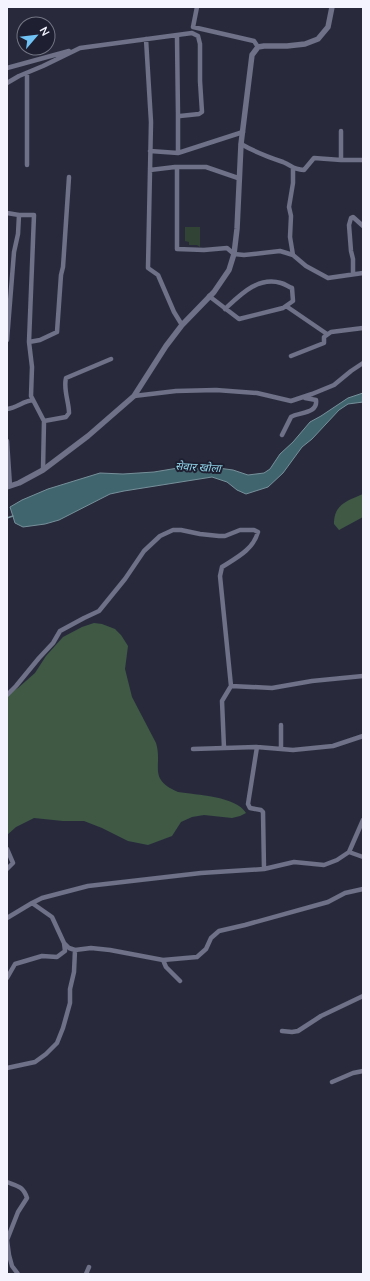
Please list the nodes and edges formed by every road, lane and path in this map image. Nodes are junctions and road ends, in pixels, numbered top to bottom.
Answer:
1 (197, 7) edge
2 (332, 7) edge
3 (177, 37) dead end
4 (146, 39) junction
5 (258, 47) junction
6 (80, 48) junction
7 (7, 68) edge
8 (27, 73) junction
9 (7, 83) edge
10 (178, 115) junction
11 (341, 131) dead end
12 (243, 132) junction
13 (241, 144) junction
14 (150, 151) junction
15 (178, 153) junction
16 (340, 160) junction
17 (363, 160) edge
18 (27, 166) dead end
19 (177, 168) junction
20 (293, 168) junction
21 (150, 170) junction
22 (69, 177) dead end
23 (238, 178) junction
24 (7, 213) edge
25 (19, 215) junction
26 (363, 226) edge
27 (234, 254) junction
28 (293, 255) junction
29 (363, 273) edge
30 (353, 274) junction
31 (209, 296) junction
32 (286, 306) junction
33 (225, 309) junction
34 (182, 325) junction
35 (363, 328) edge
36 (327, 334) junction
37 (7, 340) edge
38 (29, 342) junction
39 (291, 356) dead end
40 (111, 359) dead end
41 (363, 363) edge
42 (134, 396) junction
43 (304, 397) junction
44 (33, 400) junction
45 (7, 409) edge
46 (44, 421) junction
47 (282, 435) dead end
48 (7, 441) edge
49 (43, 470) junction
50 (9, 486) edge
51 (363, 676) edge
52 (231, 686) junction
53 (7, 695) edge
54 (281, 725) dead end
55 (362, 737) edge
56 (224, 748) junction
57 (257, 748) junction
58 (193, 749) dead end
59 (281, 749) junction
60 (363, 820) edge
61 (7, 849) edge
62 (349, 852) junction
63 (363, 858) edge
64 (7, 869) edge
65 (264, 869) junction
66 (363, 889) edge
67 (32, 903) junction
68 (7, 918) edge
69 (64, 943) junction
70 (75, 950) junction
71 (163, 960) junction
72 (7, 978) edge
73 (180, 981) dead end
74 (363, 996) edge
75 (282, 1030) dead end
76 (7, 1068) edge
77 (363, 1071) edge
78 (332, 1082) dead end
79 (7, 1182) edge
80 (89, 1266) dead end
81 (18, 1274) edge
82 (86, 1274) edge

1 - 5 street
2 - 5 street
3 - 10 street
4 - 6 street
4 - 10 street
4 - 14 street
5 - 12 street
6 - 7 street
6 - 8 street
8 - 9 street
8 - 18 street
10 - 15 street
11 - 16 street
12 - 13 street
12 - 15 street
13 - 20 street
13 - 23 street
14 - 15 street
14 - 21 street
16 - 17 street
16 - 20 street
19 - 21 street
19 - 23 street
19 - 27 street
20 - 28 street
21 - 34 street
22 - 38 street
23 - 27 street
24 - 25 street
25 - 37 street
25 - 38 street
26 - 30 street
27 - 28 street
27 - 31 street
28 - 30 street
29 - 30 street
31 - 33 street
31 - 34 street
32 - 33 street
32 - 33 street
32 - 36 street
34 - 42 street
35 - 36 street
36 - 39 street
38 - 44 street
40 - 46 street
41 - 43 street
42 - 43 street
42 - 49 street
43 - 47 street
44 - 45 street
44 - 46 street
46 - 49 street
48 - 50 street
49 - 50 street
51 - 52 street
52 - 53 street
52 - 56 street
54 - 59 street
55 - 59 street
56 - 57 street
56 - 58 street
57 - 59 street
57 - 65 street
60 - 62 street
61 - 64 street
62 - 63 street
62 - 65 street
65 - 67 street
66 - 71 street
67 - 68 street
67 - 69 street
69 - 70 street
69 - 72 street
70 - 71 street
70 - 76 street
71 - 73 street
74 - 75 street
77 - 78 street
79 - 81 street
80 - 82 street

